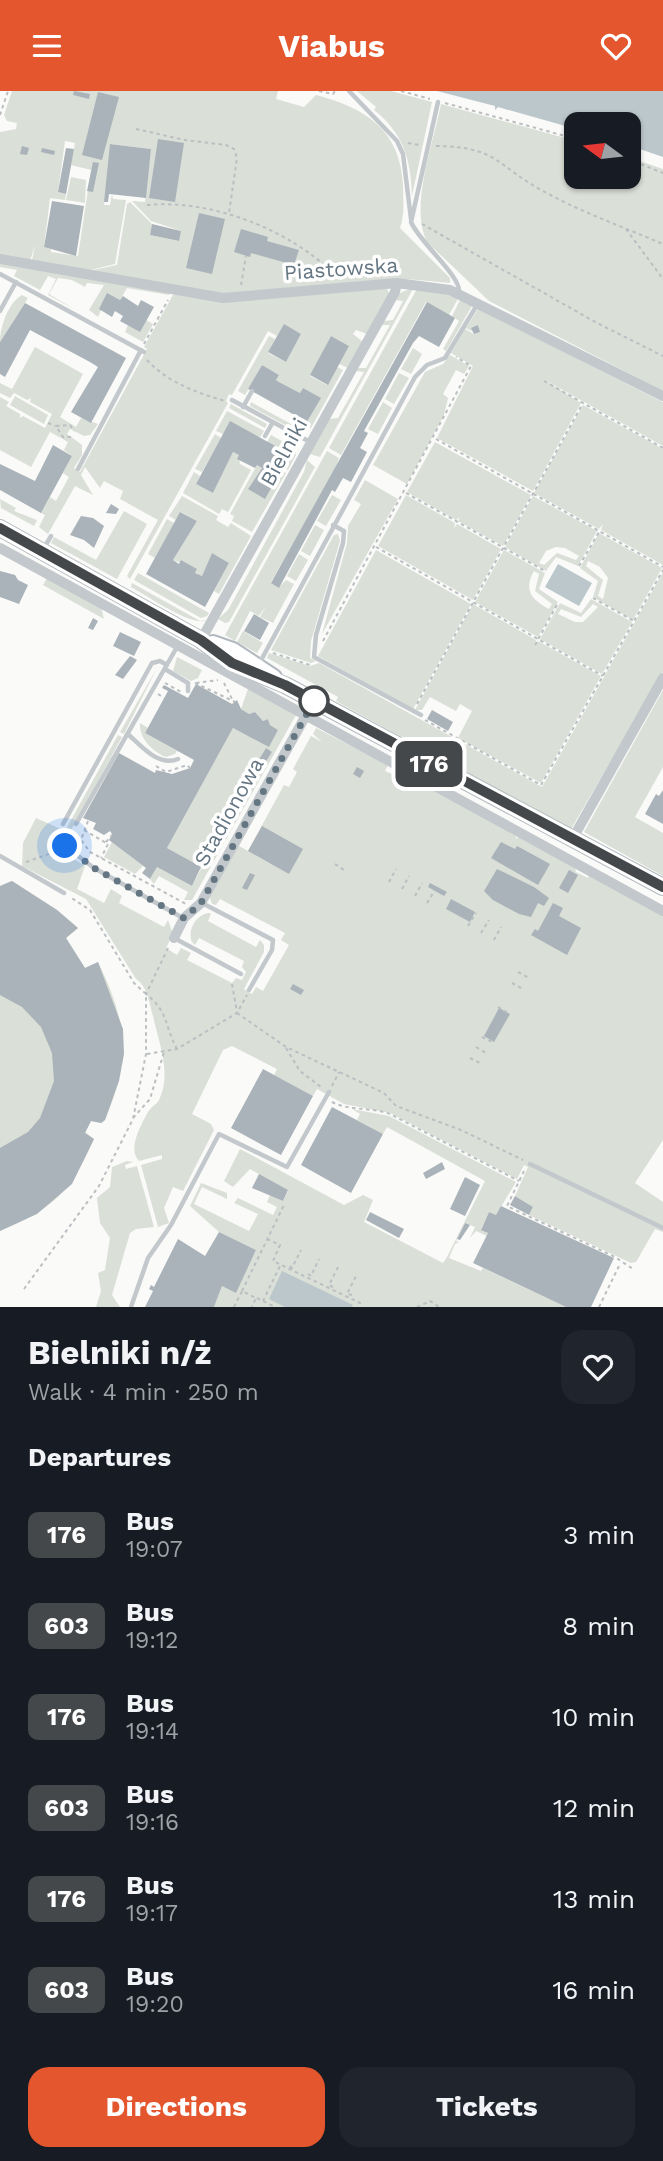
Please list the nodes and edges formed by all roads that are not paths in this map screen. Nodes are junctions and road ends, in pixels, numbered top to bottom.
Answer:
1 (349, 91) edge
2 (438, 101) road end
3 (411, 222) junction
4 (0, 259) edge
5 (0, 274) edge
6 (16, 282) junction
7 (397, 283) junction
8 (459, 292) junction
9 (479, 301) junction
10 (0, 311) edge
11 (252, 391) dead end
12 (663, 396) edge
13 (229, 401) road end
14 (243, 407) junction
15 (273, 422) junction
16 (265, 436) dead end
17 (311, 443) junction
18 (78, 469) dead end
19 (333, 525) junction
20 (0, 528) edge
21 (51, 535) dead end
22 (0, 548) edge
23 (42, 552) junction
24 (126, 598) junction
25 (109, 615) junction
26 (123, 616) junction
27 (186, 631) junction
28 (201, 640) junction
29 (178, 646) junction
30 (166, 667) junction
31 (256, 669) junction
32 (663, 678) edge
33 (188, 691) dead end
34 (314, 701) junction
35 (421, 715) road end
36 (305, 716) junction
37 (360, 727) junction
38 (129, 735) junction
39 (352, 742) junction
40 (178, 759) dead end
41 (63, 824) dead end
42 (76, 824) road end
43 (557, 829) junction
44 (573, 838) junction
45 (65, 846) road end
46 (547, 848) junction
47 (599, 852) junction
48 (0, 856) edge
49 (625, 866) junction
50 (588, 870) junction
51 (615, 885) junction
52 (663, 887) edge
53 (64, 893) road end
54 (197, 902) junction
55 (663, 911) edge
56 (184, 918) junction
57 (174, 938) joint
58 (241, 974) dead end
59 (249, 990) road end
60 (329, 1092) road end
61 (528, 1165) road end
62 (663, 1228) edge
63 (131, 1307) edge

1 - 3 lane
2 - 3 lane
3 - 8 lane
4 - 7 street, Piastowska
5 - 6 lane
6 - 10 lane
6 - 18 lane
7 - 8 street, Piastowska
7 - 17 street, Bielniki
8 - 9 street, Piastowska
9 - 12 street, Piastowska
9 - 19 lane
11 - 14 lane
13 - 14 lane
14 - 15 lane
15 - 16 lane
15 - 17 lane
17 - 28 street, Bielniki
19 - 31 lane
19 - 35 lane
20 - 23 street
21 - 23 lane
22 - 25 street
23 - 24 street
24 - 25 street
24 - 26 street
24 - 27 street
25 - 26 street
26 - 29 street
27 - 28 street
27 - 29 street
28 - 31 street
29 - 30 lane
29 - 36 street
30 - 33 lane
30 - 38 lane
30 - 41 lane
31 - 34 street
32 - 44 street
34 - 36 street, Stadionowa
34 - 37 street
36 - 39 street
36 - 54 street, Stadionowa
37 - 39 street
37 - 43 street
38 - 40 lane
38 - 42 lane
39 - 46 street
43 - 44 street
43 - 46 street
44 - 47 street
45 - 56 lane
46 - 50 street
47 - 49 street
47 - 50 street
48 - 53 lane
49 - 51 street
49 - 52 street
50 - 51 street
51 - 55 street
54 - 56 street, Stadionowa
54 - 59 lane
56 - 57 street, Stadionowa
57 - 58 lane
60 - 63 lane
61 - 62 lane

